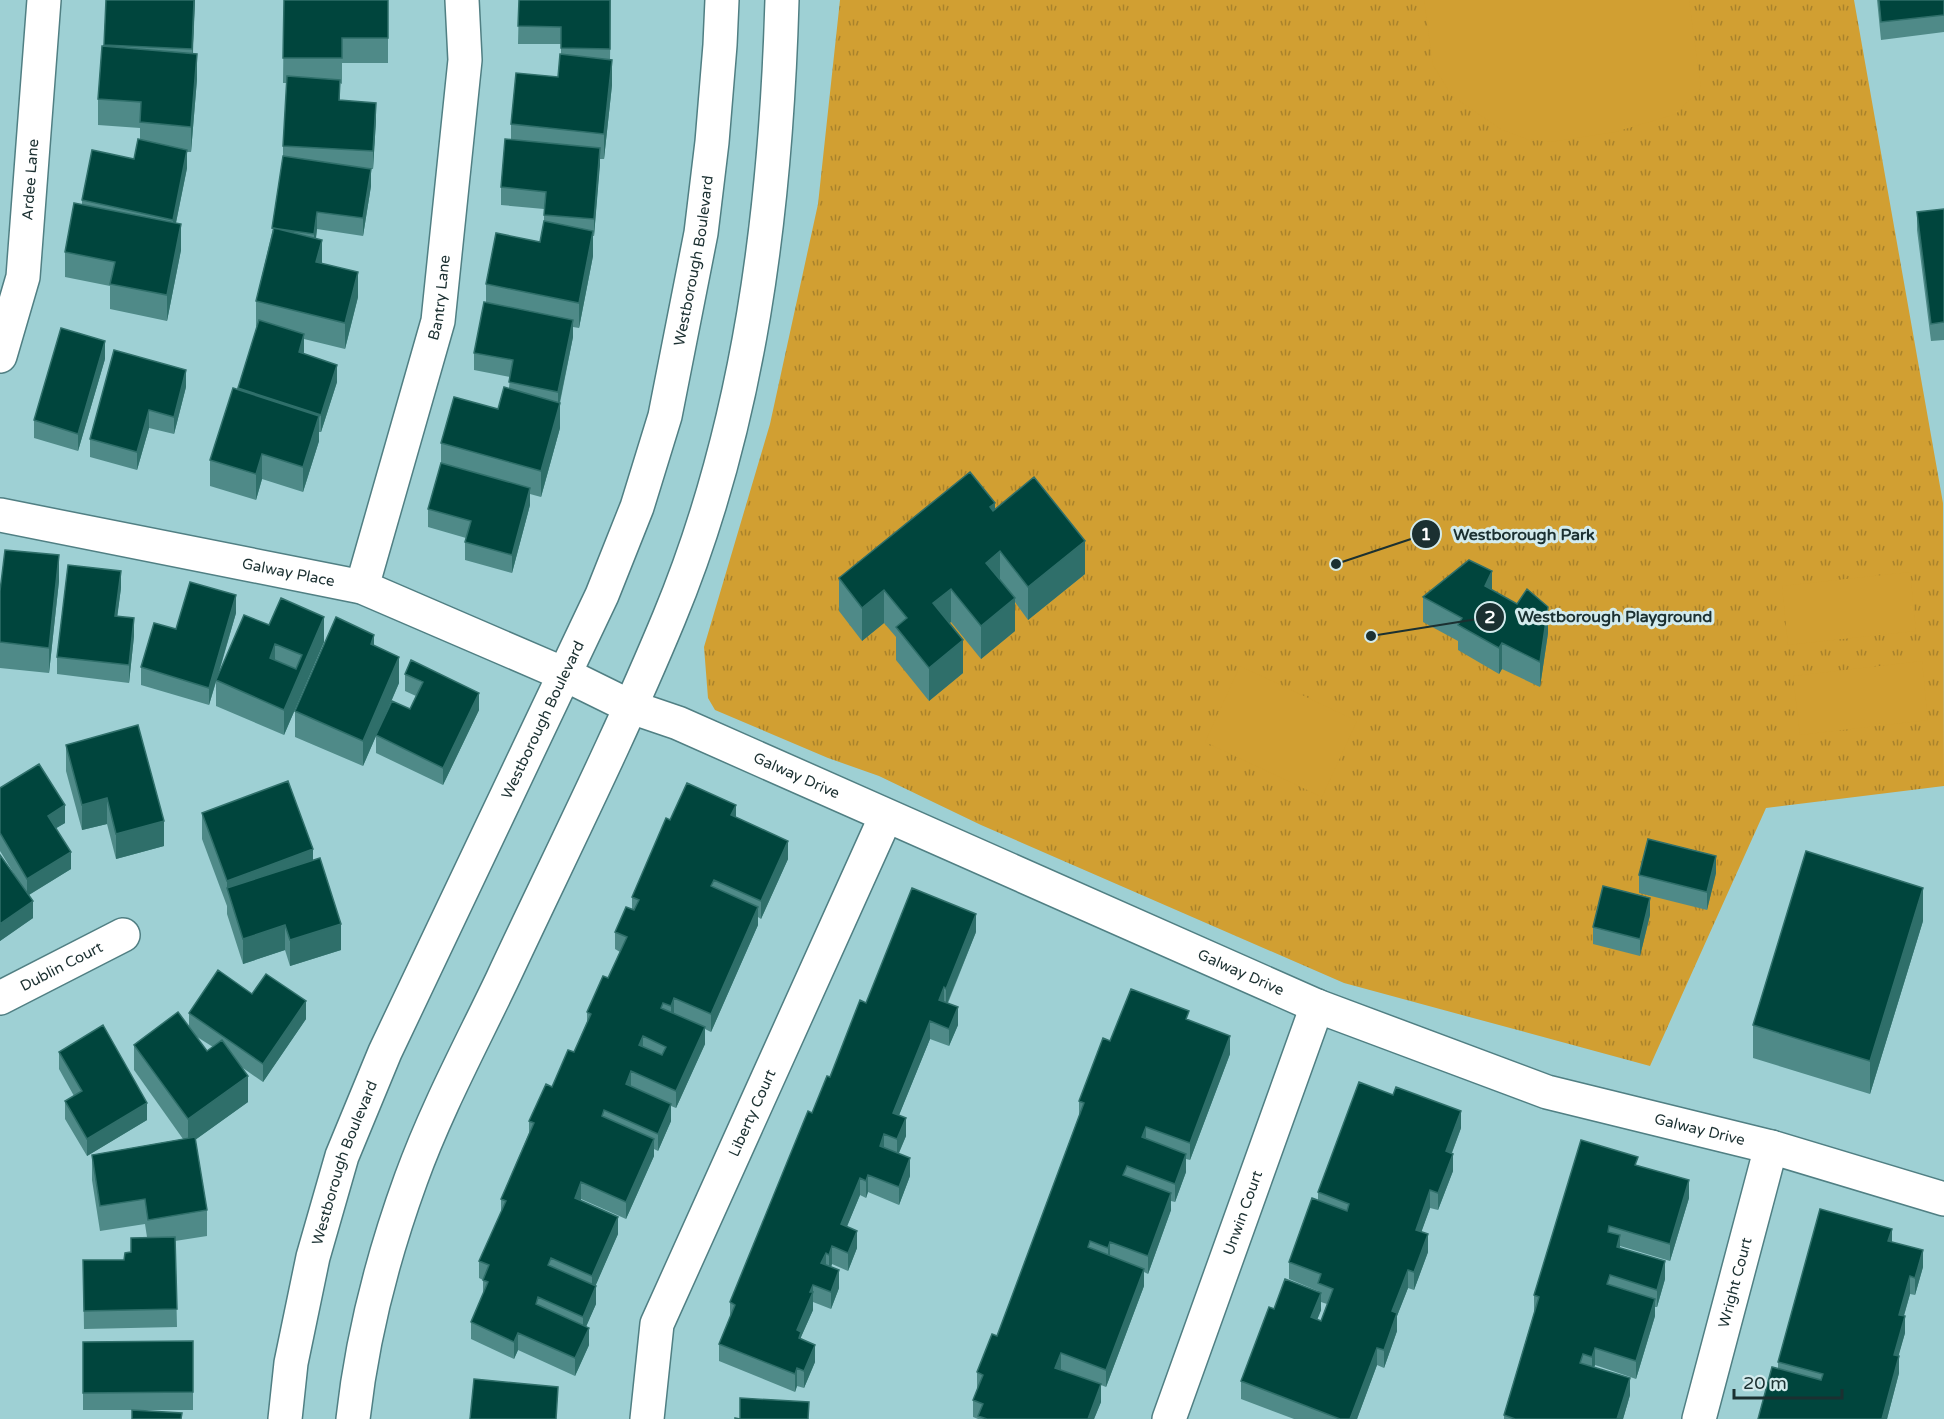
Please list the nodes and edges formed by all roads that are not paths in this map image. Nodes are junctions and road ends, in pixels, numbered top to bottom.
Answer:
1 (44, 0) edge
2 (462, 0) edge
3 (722, 0) edge
4 (782, 0) edge
5 (0, 356) edge
6 (0, 515) edge
7 (362, 587) junction
8 (564, 674) junction
9 (631, 706) junction
10 (886, 816) junction
11 (123, 935) dead end
12 (0, 998) edge
13 (1317, 1006) junction
14 (1771, 1147) junction
15 (1944, 1199) edge
16 (285, 1419) edge
17 (352, 1419) edge
18 (647, 1419) edge
19 (1169, 1419) edge
20 (1699, 1419) edge

1 - 5 street, Ardee Lane
2 - 7 street, Bantry Lane
3 - 8 street, Westborough Boulevard
4 - 9 street
6 - 7 street, Galway Place
7 - 8 street, Galway Place
8 - 9 street, Galway Drive
8 - 16 street, Westborough Boulevard
9 - 10 street, Galway Drive
9 - 17 street
10 - 13 street, Galway Drive
10 - 18 street, Liberty Court
11 - 12 street, Dublin Court
13 - 14 street, Galway Drive
13 - 19 street, Unwin Court
14 - 15 street, Galway Drive
14 - 20 street, Wright Court

